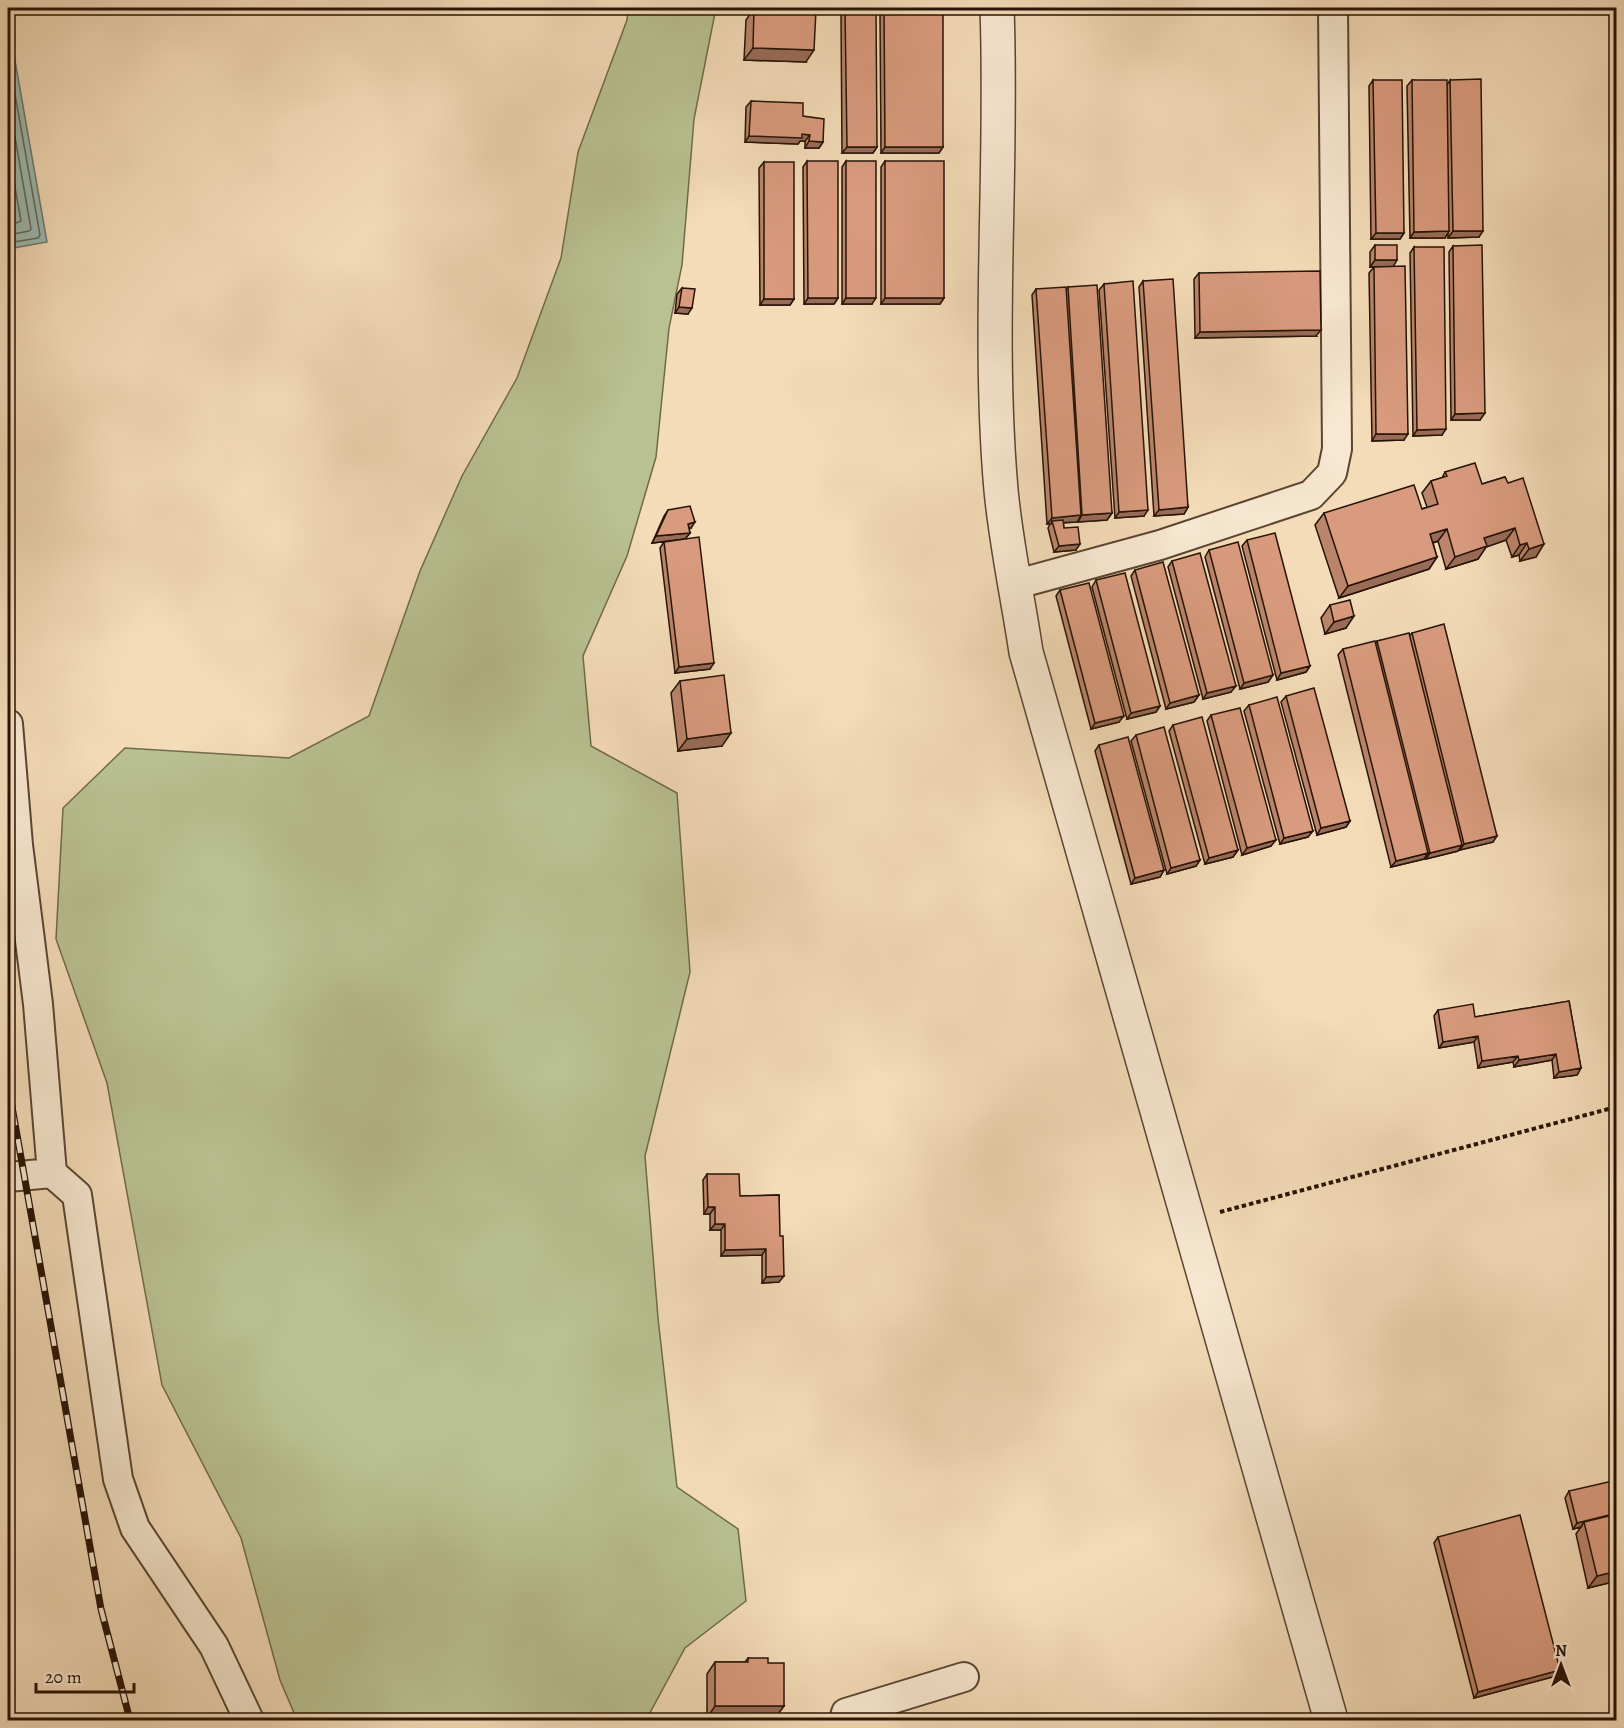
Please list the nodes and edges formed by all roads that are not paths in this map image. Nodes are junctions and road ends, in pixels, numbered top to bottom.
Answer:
1 (997, 8) edge
2 (1333, 8) edge
3 (1017, 585) junction
4 (8, 724) edge
5 (52, 1173) junction
6 (8, 1177) edge
7 (964, 1677) dead end
8 (249, 1720) edge
9 (844, 1720) edge
10 (1331, 1720) edge

1 - 3 street
2 - 3 street
3 - 10 street
4 - 5 street
5 - 6 street
5 - 8 street
7 - 9 street

